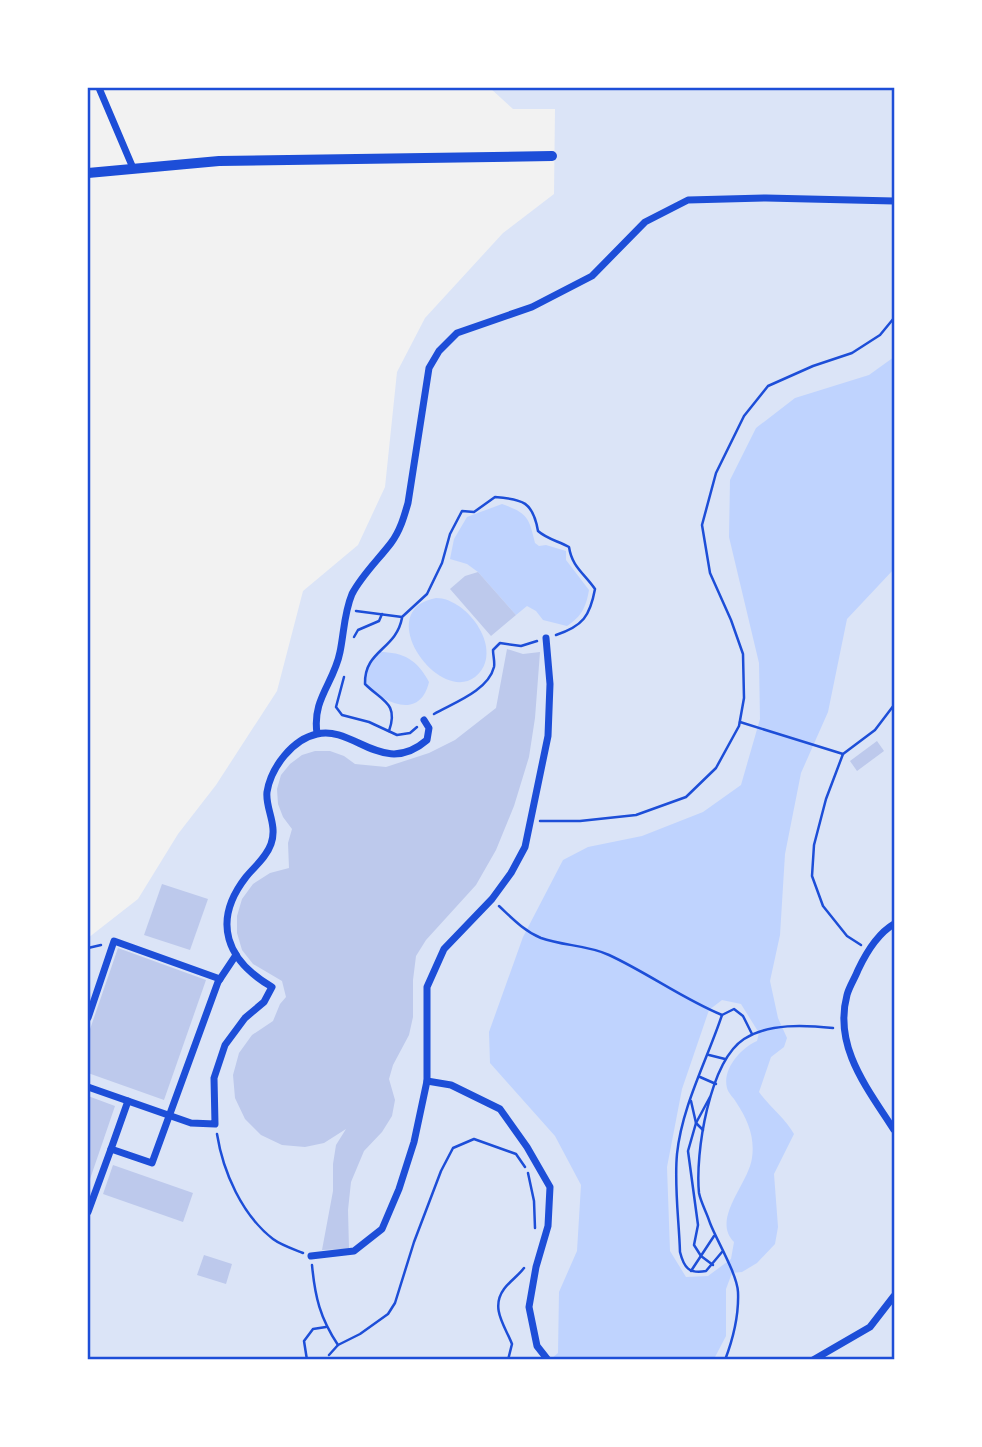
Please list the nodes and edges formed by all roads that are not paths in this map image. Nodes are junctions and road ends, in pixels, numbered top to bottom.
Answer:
1 (99, 88) edge
2 (552, 156) dead end
3 (133, 168) junction
4 (88, 173) edge
5 (894, 201) edge
6 (546, 638) road end
7 (425, 720) road end
8 (317, 733) junction
9 (894, 924) edge
10 (236, 955) junction
11 (220, 979) junction
12 (88, 1018) edge
13 (427, 1081) junction
14 (88, 1087) edge
15 (128, 1101) junction
16 (169, 1115) junction
17 (894, 1129) edge
18 (111, 1149) junction
19 (88, 1212) edge
20 (311, 1256) road end
21 (894, 1296) edge
22 (548, 1360) edge
23 (813, 1360) edge

1 - 3 street
2 - 3 street
3 - 4 street
5 - 8 street
6 - 13 street
7 - 8 street
8 - 10 street
9 - 17 street
10 - 11 street
10 - 16 street
11 - 12 street
11 - 16 street
13 - 20 street
13 - 22 street
14 - 15 street
15 - 16 street
15 - 18 street
16 - 18 street
18 - 19 street
21 - 23 street

